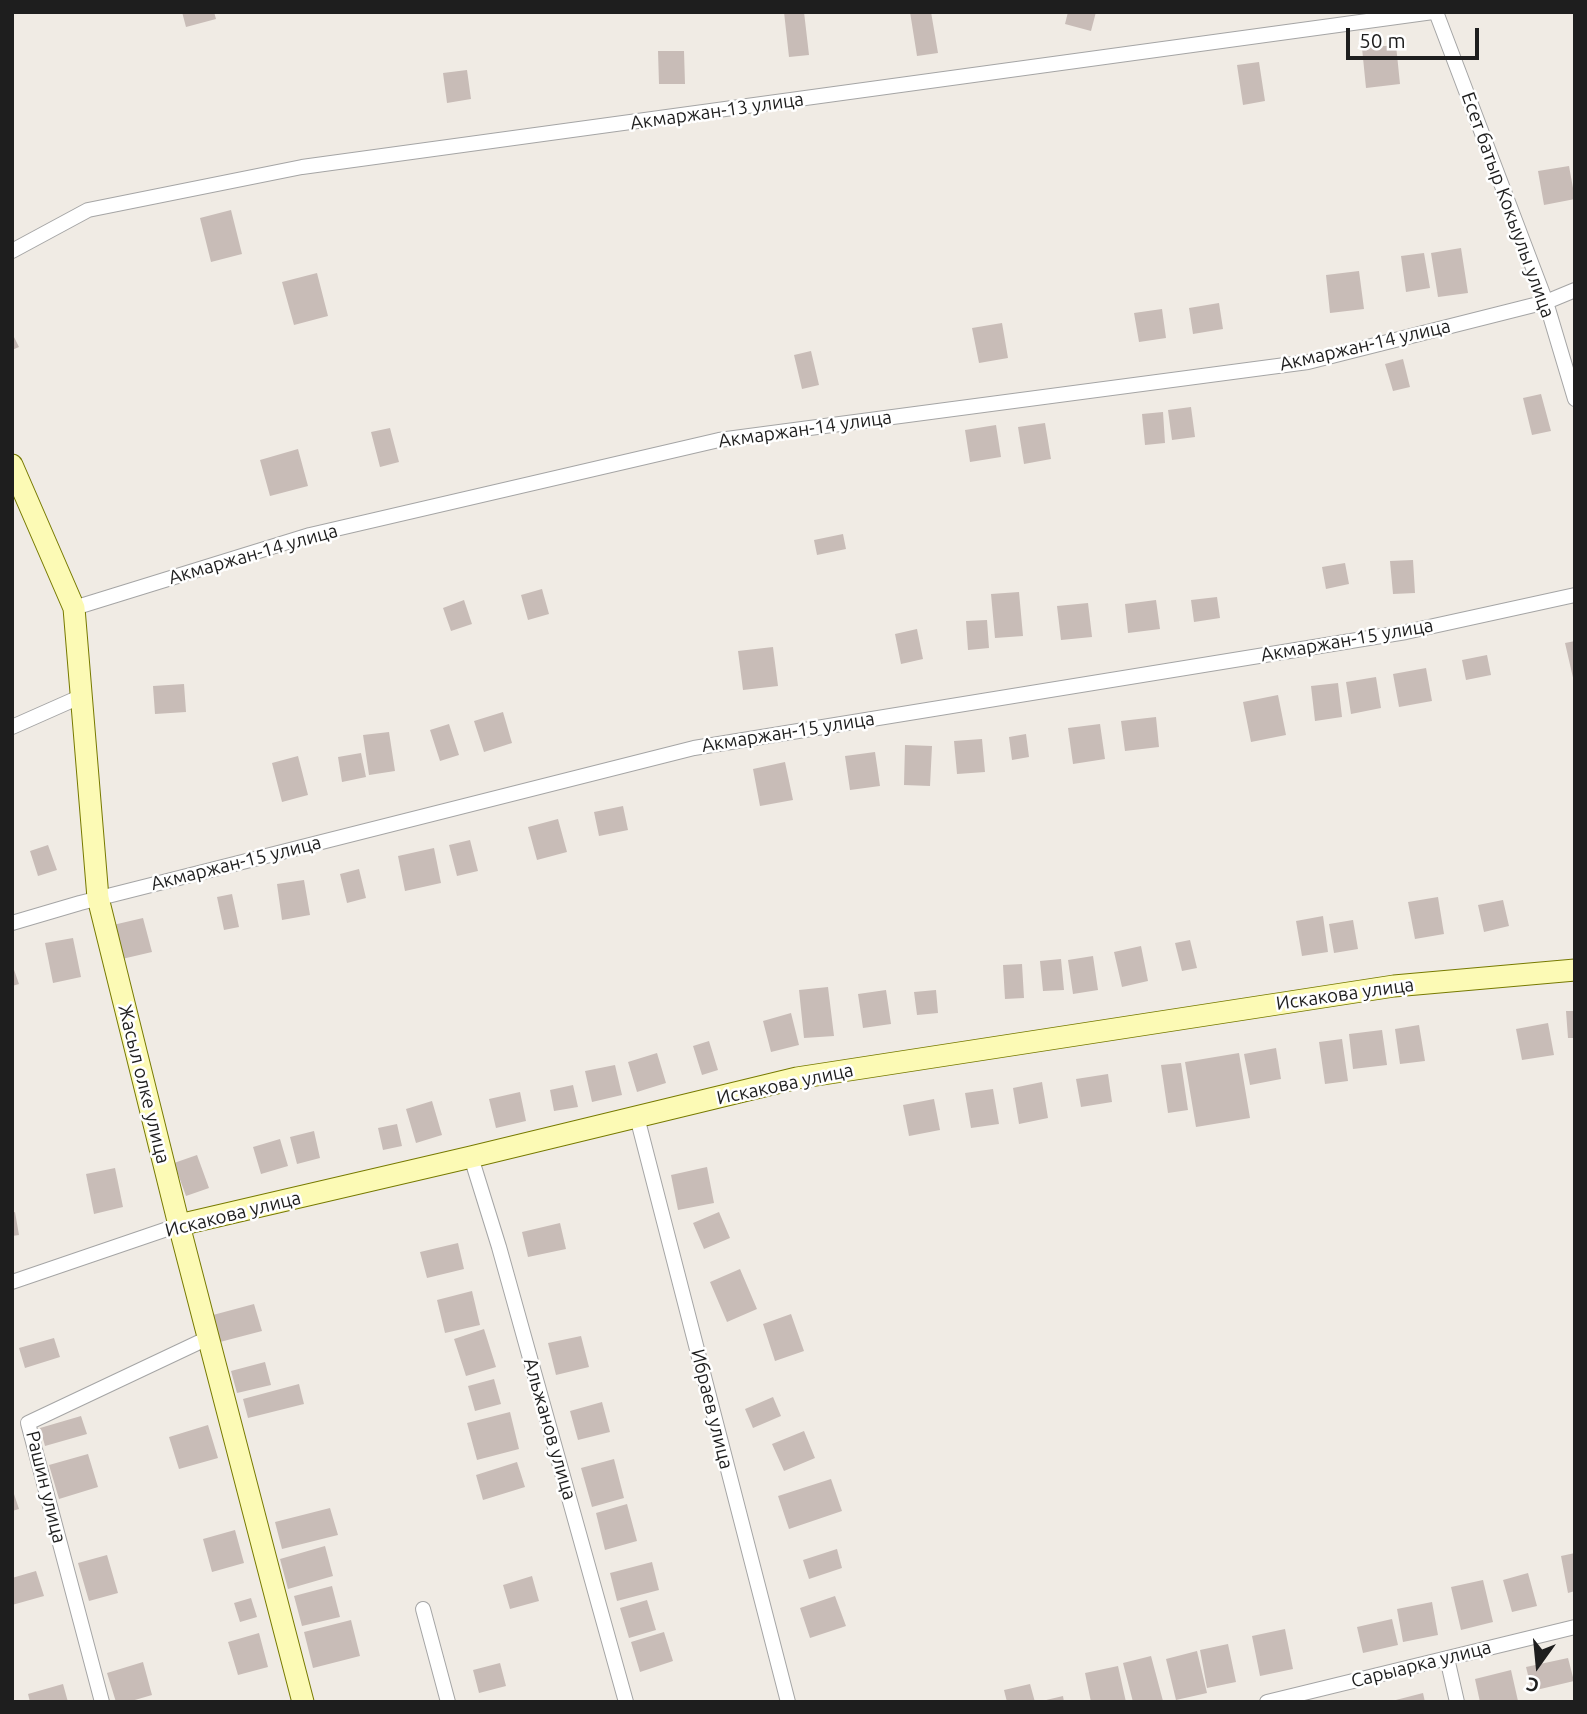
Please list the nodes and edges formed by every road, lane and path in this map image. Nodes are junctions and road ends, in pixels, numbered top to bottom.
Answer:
1 (1435, 12) edge
2 (12, 251) edge
3 (1575, 290) edge
4 (1546, 302) junction
5 (1575, 399) edge
6 (12, 464) edge
7 (1575, 595) edge
8 (74, 608) junction
9 (82, 696) junction
10 (12, 727) edge
11 (99, 898) junction
12 (12, 923) edge
13 (1575, 970) edge
14 (637, 1117) junction
15 (471, 1157) junction
16 (179, 1225) junction
17 (12, 1282) edge
18 (208, 1338) junction
19 (423, 1609) dead end
20 (1575, 1627) edge
21 (1447, 1658) junction
22 (102, 1702) edge
23 (303, 1702) edge
24 (448, 1702) edge
25 (626, 1702) edge
26 (788, 1702) edge
27 (1267, 1702) edge
28 (1457, 1702) edge

1 - 2 street, Акмаржан-13 улица
1 - 4 street, Есет батыр Кокыулы улица
3 - 4 street, Акмаржан-14 улица
4 - 5 street, Есет батыр Кокыулы улица
4 - 8 street, Акмаржан-14 улица
6 - 8 street, Жасыл олке улица
7 - 11 street, Акмаржан-15 улица
8 - 9 street, Жасыл олке улица
9 - 10 street
9 - 11 street, Жасыл олке улица
11 - 12 street, Акмаржан-15 улица
11 - 16 street, Жасыл олке улица
13 - 14 street, Искакова улица
14 - 15 street, Искакова улица
14 - 26 street, Ибраев улица
15 - 16 street, Искакова улица
15 - 25 street, Альжанов улица
16 - 17 street, Искакова улица
16 - 18 street, Жасыл олке улица
18 - 22 street, Рашин улица
18 - 23 street, Жасыл олке улица
19 - 24 street
20 - 21 street, Сарыарка улица
21 - 27 street, Сарыарка улица
21 - 28 street

